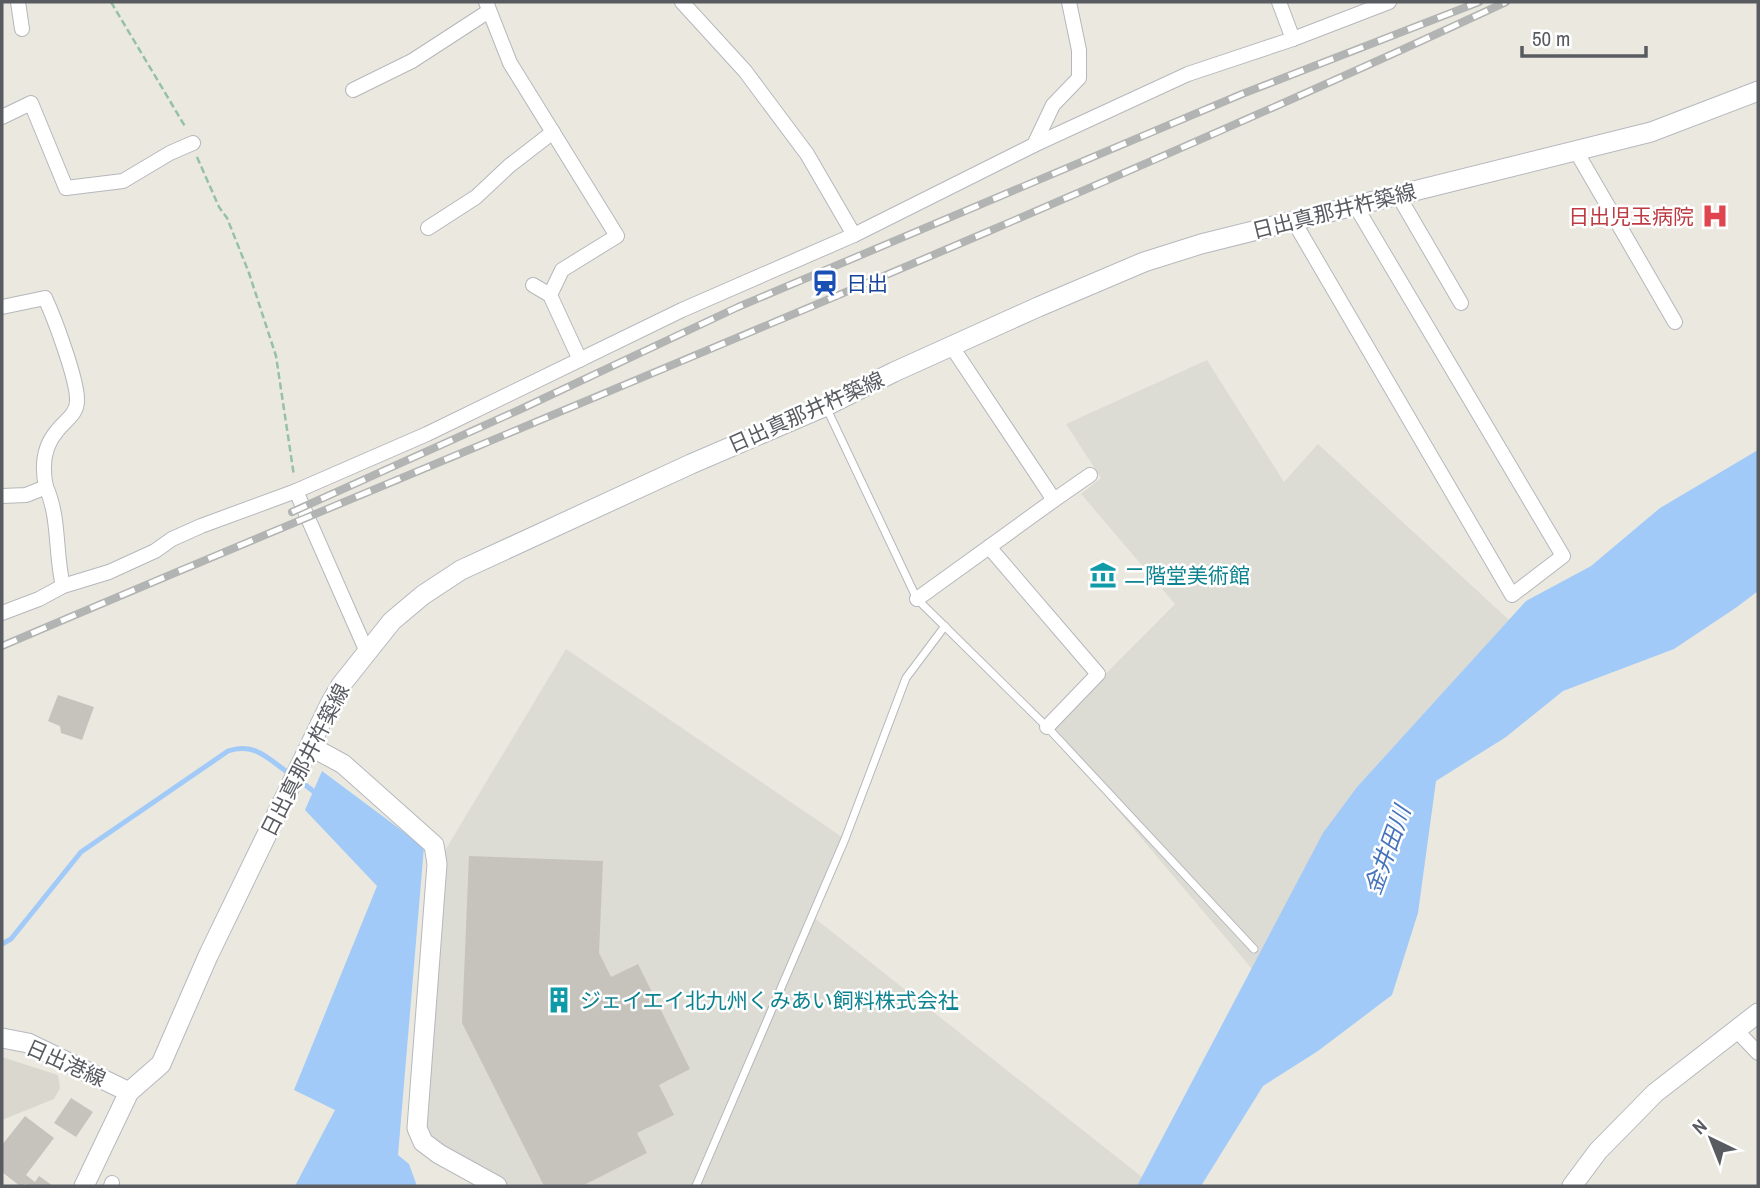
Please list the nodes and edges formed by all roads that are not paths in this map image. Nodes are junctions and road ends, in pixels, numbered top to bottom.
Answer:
1 (18, 2) edge
2 (682, 2) edge
3 (1069, 2) edge
4 (1279, 2) edge
5 (1389, 2) edge
6 (488, 6) edge
7 (22, 29) dead end
8 (1293, 39) junction
9 (353, 90) dead end
10 (1758, 91) edge
11 (2, 117) edge
12 (553, 132) junction
13 (193, 144) road end
14 (1034, 145) junction
15 (1576, 151) junction
16 (1398, 195) junction
17 (1355, 205) junction
18 (1293, 220) junction
19 (428, 228) dead end
20 (853, 234) junction
21 (533, 285) dead end
22 (550, 295) junction
23 (1461, 303) dead end
24 (2, 307) edge
25 (1675, 322) dead end
26 (953, 347) junction
27 (580, 360) junction
28 (826, 407) junction
29 (1090, 475) dead end
30 (46, 487) junction
31 (296, 491) junction
32 (2, 496) edge
33 (1054, 500) junction
34 (989, 547) junction
35 (63, 586) junction
36 (917, 599) junction
37 (2, 613) edge
38 (945, 626) junction
39 (367, 652) junction
40 (1047, 727) junction
41 (310, 746) junction
42 (1254, 949) dead end
43 (1758, 1013) edge
44 (1736, 1030) junction
45 (2, 1038) edge
46 (1758, 1053) edge
47 (129, 1092) junction
48 (84, 1186) edge
49 (497, 1186) edge
50 (696, 1186) edge
51 (1572, 1186) edge

1 - 7 street
2 - 20 street
3 - 14 street
4 - 8 street
5 - 8 street
6 - 9 street
6 - 12 street
8 - 14 street
10 - 15 main road, 日出真那井杵築線
11 - 13 street
12 - 19 street
12 - 22 street
14 - 20 street
15 - 16 main road, 日出真那井杵築線
15 - 25 street
16 - 17 main road, 日出真那井杵築線
16 - 23 street
17 - 18 main road, 日出真那井杵築線
17 - 18 street
18 - 26 main road, 日出真那井杵築線
20 - 27 street
21 - 22 street
22 - 27 street
24 - 30 street
26 - 28 main road, 日出真那井杵築線
26 - 33 street
27 - 31 street
28 - 36 lane
28 - 39 main road, 日出真那井杵築線
29 - 33 street
30 - 32 street
30 - 35 street
31 - 35 street
31 - 39 street
33 - 34 street
34 - 36 street
34 - 40 street
35 - 37 street
36 - 38 lane
38 - 40 lane
38 - 50 lane
39 - 41 main road, 日出真那井杵築線
40 - 42 lane
41 - 47 main road, 日出真那井杵築線
41 - 49 main road
43 - 44 main road
44 - 46 street
44 - 51 main road
45 - 47 main road, 日出港線
47 - 48 main road

